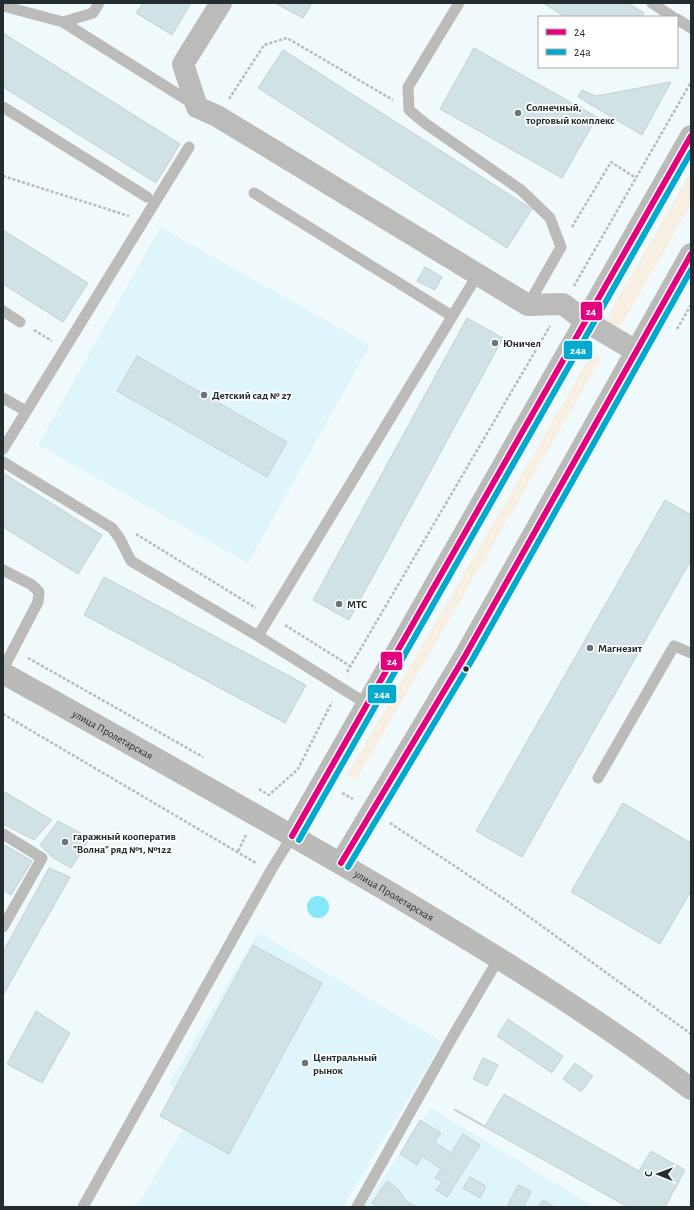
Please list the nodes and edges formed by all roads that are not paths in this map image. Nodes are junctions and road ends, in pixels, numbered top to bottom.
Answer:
1 (99, 3) edge
2 (221, 3) edge
3 (459, 3) edge
4 (652, 3) edge
5 (3, 6) edge
6 (672, 16) edge
7 (678, 20) edge
8 (63, 22) junction
9 (691, 28) edge
10 (3, 107) edge
11 (197, 107) junction
12 (691, 136) edge
13 (190, 147) dead end
14 (254, 193) dead end
15 (147, 197) dead end
16 (691, 254) edge
17 (478, 274) junction
18 (528, 305) junction
19 (3, 311) edge
20 (452, 316) junction
21 (585, 321) junction
22 (20, 322) dead end
23 (636, 352) junction
24 (3, 398) edge
25 (26, 412) junction
26 (3, 449) edge
27 (3, 462) edge
28 (3, 570) edge
29 (258, 636) junction
30 (691, 653) edge
31 (3, 669) edge
32 (3, 673) edge
33 (368, 704) junction
34 (598, 778) dead end
35 (3, 834) edge
36 (292, 836) junction
37 (341, 863) junction
38 (4, 922) edge
39 (499, 958) junction
40 (691, 1088) edge
41 (83, 1207) edge
42 (357, 1207) edge

1 - 8 lane
2 - 11 street
3 - 18 lane
4 - 6 lane
5 - 8 lane
7 - 9 lane
8 - 11 lane
10 - 15 lane
11 - 17 street
12 - 21 main road
13 - 25 lane
14 - 20 lane
16 - 23 main road
17 - 18 street
17 - 20 lane
18 - 21 street
19 - 22 lane
20 - 29 lane
21 - 23 street
21 - 33 main road
23 - 37 main road
24 - 25 lane
25 - 26 lane
27 - 29 lane
28 - 31 lane
29 - 33 lane
30 - 34 lane
32 - 36 main road, улица Пролетарская
33 - 36 main road
35 - 38 lane
36 - 37 main road, улица Пролетарская
36 - 41 lane
37 - 39 main road, улица Пролетарская
39 - 40 main road, улица Пролетарская
39 - 42 lane

